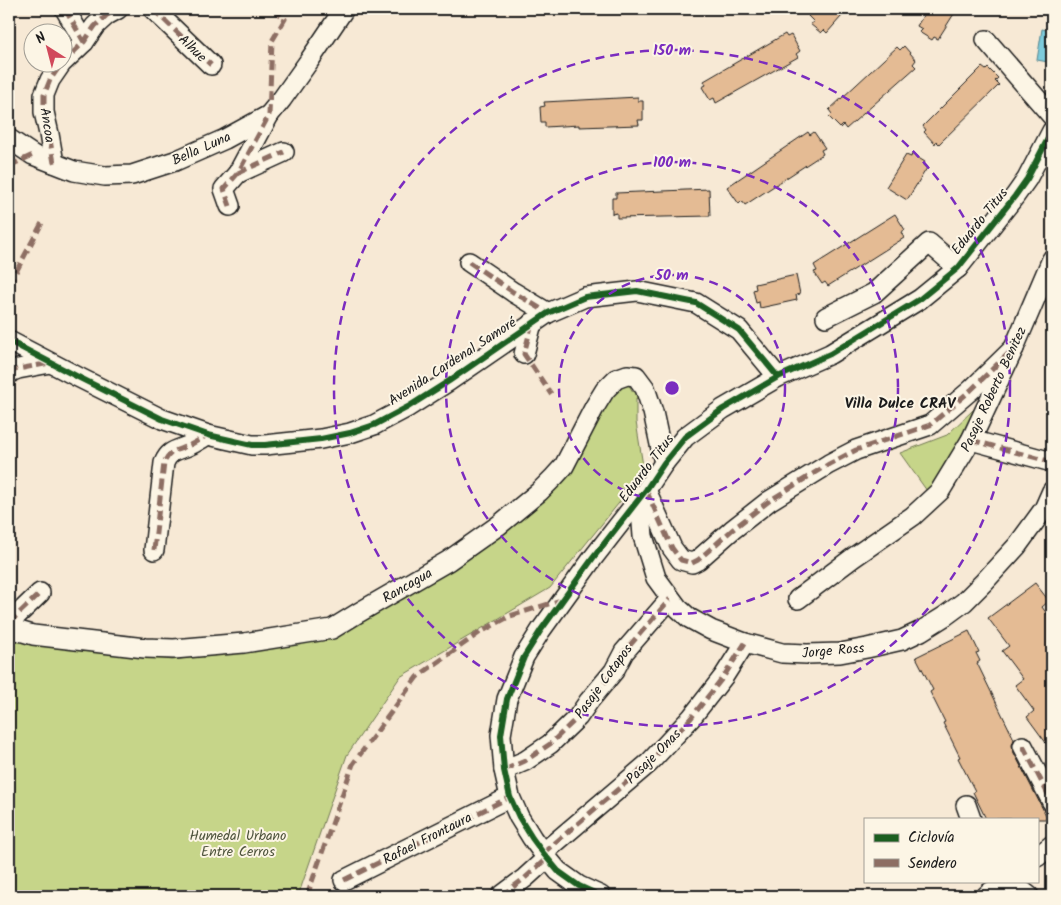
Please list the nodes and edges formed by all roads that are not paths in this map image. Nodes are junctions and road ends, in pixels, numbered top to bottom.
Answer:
1 (64, 9) edge
2 (118, 9) edge
3 (153, 9) edge
4 (344, 9) edge
5 (986, 40) dead end
6 (84, 42) junction
7 (211, 65) dead end
8 (269, 115) junction
9 (1052, 116) edge
10 (1052, 131) edge
11 (9, 139) edge
12 (284, 152) dead end
13 (54, 163) junction
14 (238, 173) junction
15 (230, 206) dead end
16 (1052, 259) edge
17 (469, 262) dead end
18 (958, 268) junction
19 (548, 313) junction
20 (826, 317) dead end
21 (532, 323) junction
22 (9, 341) edge
23 (1014, 348) junction
24 (524, 354) dead end
25 (50, 363) junction
26 (9, 374) edge
27 (778, 377) junction
28 (208, 435) junction
29 (971, 440) junction
30 (1052, 462) edge
31 (664, 464) junction
32 (1052, 491) edge
33 (643, 494) junction
34 (154, 550) dead end
35 (40, 593) dead end
36 (670, 599) junction
37 (798, 599) dead end
38 (9, 623) edge
39 (9, 628) edge
40 (745, 643) junction
41 (1023, 746) dead end
42 (504, 770) junction
43 (510, 797) junction
44 (1052, 802) edge
45 (1052, 845) edge
46 (545, 856) junction
47 (1038, 856) edge
48 (344, 880) dead end
49 (501, 896) edge
50 (601, 896) edge

1 - 6 street
2 - 6 street, Ancoa
3 - 7 street, Alhue
4 - 8 street, Bella Luna
5 - 9 street
6 - 13 street, Ancoa
8 - 13 street, Bella Luna
8 - 14 street
10 - 18 street, Eduardo Titus
11 - 13 street, Bella Luna
12 - 14 street
14 - 15 street
16 - 23 street, Pasaje Roberto Benitez
17 - 19 street
18 - 20 street
18 - 27 street, Eduardo Titus
19 - 21 street, Avenida Cardenal Samoré
19 - 27 street, Avenida Cardenal Samoré
21 - 24 street
21 - 28 street, Avenida Cardenal Samoré
22 - 25 street, Avenida Cardenal Samoré
23 - 29 street, Pasaje Roberto Benitez
23 - 33 street
25 - 26 street
25 - 28 street, Avenida Cardenal Samoré
27 - 31 street, Eduardo Titus
28 - 34 street
29 - 30 street
29 - 37 street, Pasaje Roberto Benitez
31 - 33 street, Eduardo Titus
31 - 39 street, Rancagua
32 - 40 street, Jorge Ross
33 - 36 street, Jorge Ross
33 - 42 street, Eduardo Titus
35 - 38 street
36 - 40 street, Jorge Ross
36 - 42 street, Pasaje Cotapos
40 - 46 street, Pasaje Onas
41 - 44 street
42 - 43 street, Eduardo Titus
43 - 46 street, Eduardo Titus
43 - 48 street, Rafael Frontaura
45 - 47 street
46 - 49 street, Pasaje Onas
46 - 50 street, Eduardo Titus

